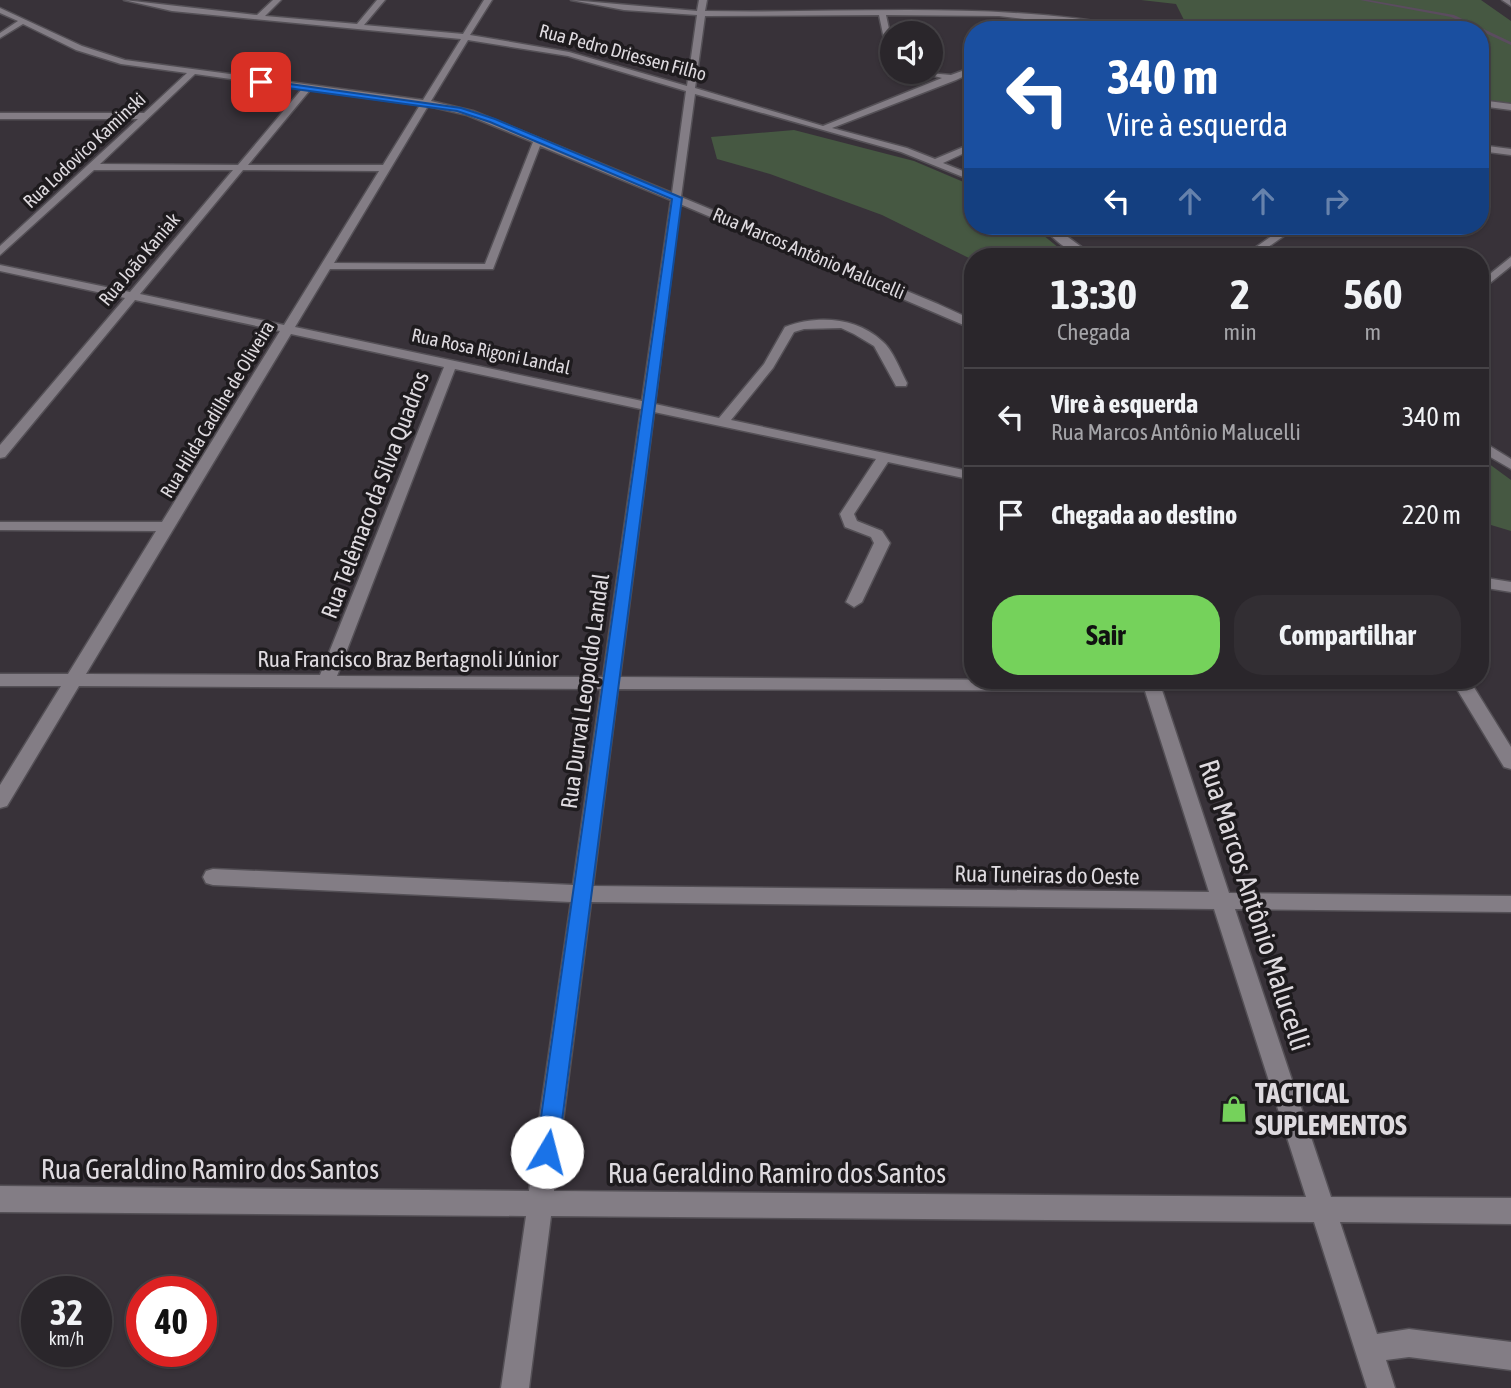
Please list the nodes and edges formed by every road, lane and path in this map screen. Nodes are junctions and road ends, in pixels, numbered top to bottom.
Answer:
1 (128, 0) edge
2 (203, 0) edge
3 (277, 0) edge
4 (381, 0) edge
5 (488, 0) edge
6 (575, 0) edge
7 (1506, 0) edge
8 (1511, 4) edge
9 (703, 7) edge
10 (0, 10) edge
11 (190, 11) junction
12 (882, 14) junction
13 (258, 18) junction
14 (23, 21) junction
15 (884, 21) edge
16 (1078, 21) edge
17 (359, 27) junction
18 (0, 36) edge
19 (466, 37) junction
20 (192, 73) junction
21 (964, 73) edge
22 (943, 76) edge
23 (951, 78) junction
24 (964, 80) edge
25 (307, 88) junction
26 (692, 89) junction
27 (426, 103) junction
28 (1489, 104) edge
29 (1511, 107) edge
30 (4, 116) edge
31 (146, 116) junction
32 (0, 123) edge
33 (823, 129) junction
34 (538, 140) junction
35 (1489, 149) edge
36 (964, 150) edge
37 (1511, 152) edge
38 (937, 162) junction
39 (90, 167) junction
40 (239, 167) junction
41 (387, 168) junction
42 (964, 174) edge
43 (677, 198) junction
44 (1059, 235) edge
45 (1280, 235) edge
46 (1078, 248) edge
47 (1260, 248) edge
48 (0, 252) edge
49 (1511, 260) edge
50 (327, 266) junction
51 (0, 268) edge
52 (1489, 280) edge
53 (131, 296) junction
54 (964, 321) edge
55 (288, 329) junction
56 (451, 364) junction
57 (901, 383) dead end
58 (649, 407) junction
59 (722, 422) junction
60 (1489, 450) edge
61 (0, 454) edge
62 (884, 457) junction
63 (1511, 465) edge
64 (964, 474) edge
65 (0, 526) edge
66 (168, 527) junction
67 (1489, 583) edge
68 (1511, 587) edge
69 (854, 602) dead end
70 (0, 680) edge
71 (74, 680) junction
72 (326, 681) junction
73 (611, 682) junction
74 (964, 683) edge
75 (1153, 689) edge
76 (1466, 689) edge
77 (1511, 762) edge
78 (0, 802) edge
79 (214, 877) dead end
80 (582, 894) junction
81 (1222, 901) junction
82 (1511, 904) edge
83 (0, 1199) edge
84 (540, 1203) junction
85 (1322, 1209) junction
86 (1511, 1211) edge
87 (1369, 1349) junction
88 (1511, 1356) edge
89 (515, 1388) edge
90 (1381, 1388) edge

1 - 11 street, Rua Pedro Driessen Filho
2 - 11 street
3 - 13 street
4 - 17 street
5 - 19 street, Rua Hilda Cadilhe de Oliveira
6 - 9 street
7 - 8 street
9 - 12 street
9 - 26 street, Rua Durval Leopoldo Landal
10 - 14 street, Rua Marcos Antônio Malucelli
11 - 13 street, Rua Pedro Driessen Filho
12 - 15 street
12 - 16 street
13 - 17 street, Rua Pedro Driessen Filho
14 - 18 street
14 - 20 street, Rua Marcos Antônio Malucelli
17 - 19 street, Rua Pedro Driessen Filho
19 - 26 street, Rua Pedro Driessen Filho
19 - 27 street, Rua Hilda Cadilhe de Oliveira
20 - 25 street, Rua Marcos Antônio Malucelli
20 - 31 street, Rua Lodovico Kaminski
21 - 23 street
22 - 23 street
23 - 24 street
23 - 33 street
25 - 27 street, Rua Marcos Antônio Malucelli
25 - 40 street, Rua João Kaniak
26 - 33 street, Rua Pedro Driessen Filho
26 - 43 street, Rua Durval Leopoldo Landal
27 - 34 street, Rua Marcos Antônio Malucelli
27 - 41 street, Rua Hilda Cadilhe de Oliveira
28 - 29 street
30 - 31 street
30 - 32 street
31 - 39 street, Rua Lodovico Kaminski
33 - 38 street, Rua Pedro Driessen Filho
34 - 43 street, Rua Marcos Antônio Malucelli
34 - 50 street
35 - 37 street
36 - 38 street
38 - 42 street, Rua Pedro Driessen Filho
39 - 40 street
39 - 48 street, Rua Lodovico Kaminski
40 - 41 street
40 - 53 street, Rua João Kaniak
41 - 50 street, Rua Hilda Cadilhe de Oliveira
43 - 54 street, Rua Marcos Antônio Malucelli
43 - 58 street, Rua Durval Leopoldo Landal
44 - 46 street
45 - 47 street
49 - 52 street
50 - 55 street, Rua Hilda Cadilhe de Oliveira
51 - 53 street, Rua Rosa Rigoni Landal
53 - 55 street, Rua Rosa Rigoni Landal
53 - 61 street, Rua João Kaniak
55 - 56 street, Rua Rosa Rigoni Landal
55 - 66 street, Rua Hilda Cadilhe de Oliveira
56 - 58 street, Rua Rosa Rigoni Landal
56 - 72 street, Rua Telêmaco da Silva Quadros
57 - 59 street
58 - 59 street, Rua Rosa Rigoni Landal
58 - 73 street, Rua Durval Leopoldo Landal
59 - 62 street, Rua Rosa Rigoni Landal
60 - 63 street
62 - 64 street, Rua Rosa Rigoni Landal
62 - 69 street
65 - 66 street
66 - 71 street, Rua Hilda Cadilhe de Oliveira
67 - 68 street
70 - 71 street, Rua Francisco Braz Bertagnoli Júnior
71 - 72 street, Rua Francisco Braz Bertagnoli Júnior
71 - 78 street, Rua Hilda Cadilhe de Oliveira
72 - 73 street, Rua Francisco Braz Bertagnoli Júnior
73 - 74 street, Rua Francisco Braz Bertagnoli Júnior
73 - 80 street, Rua Durval Leopoldo Landal
75 - 81 street, Rua Marcos Antônio Malucelli
76 - 77 street
79 - 80 street, Rua Tuneiras do Oeste
80 - 81 street, Rua Tuneiras do Oeste
80 - 84 street, Rua Durval Leopoldo Landal
81 - 82 street, Rua Tuneiras do Oeste
81 - 85 street, Rua Marcos Antônio Malucelli
83 - 84 street, Rua Geraldino Ramiro dos Santos
84 - 85 street, Rua Geraldino Ramiro dos Santos
84 - 89 street, Rua Durval Leopoldo Landal
85 - 86 street, Rua Geraldino Ramiro dos Santos
85 - 87 street, Rua Marcos Antônio Malucelli
87 - 88 street
87 - 90 street, Rua Marcos Antônio Malucelli

